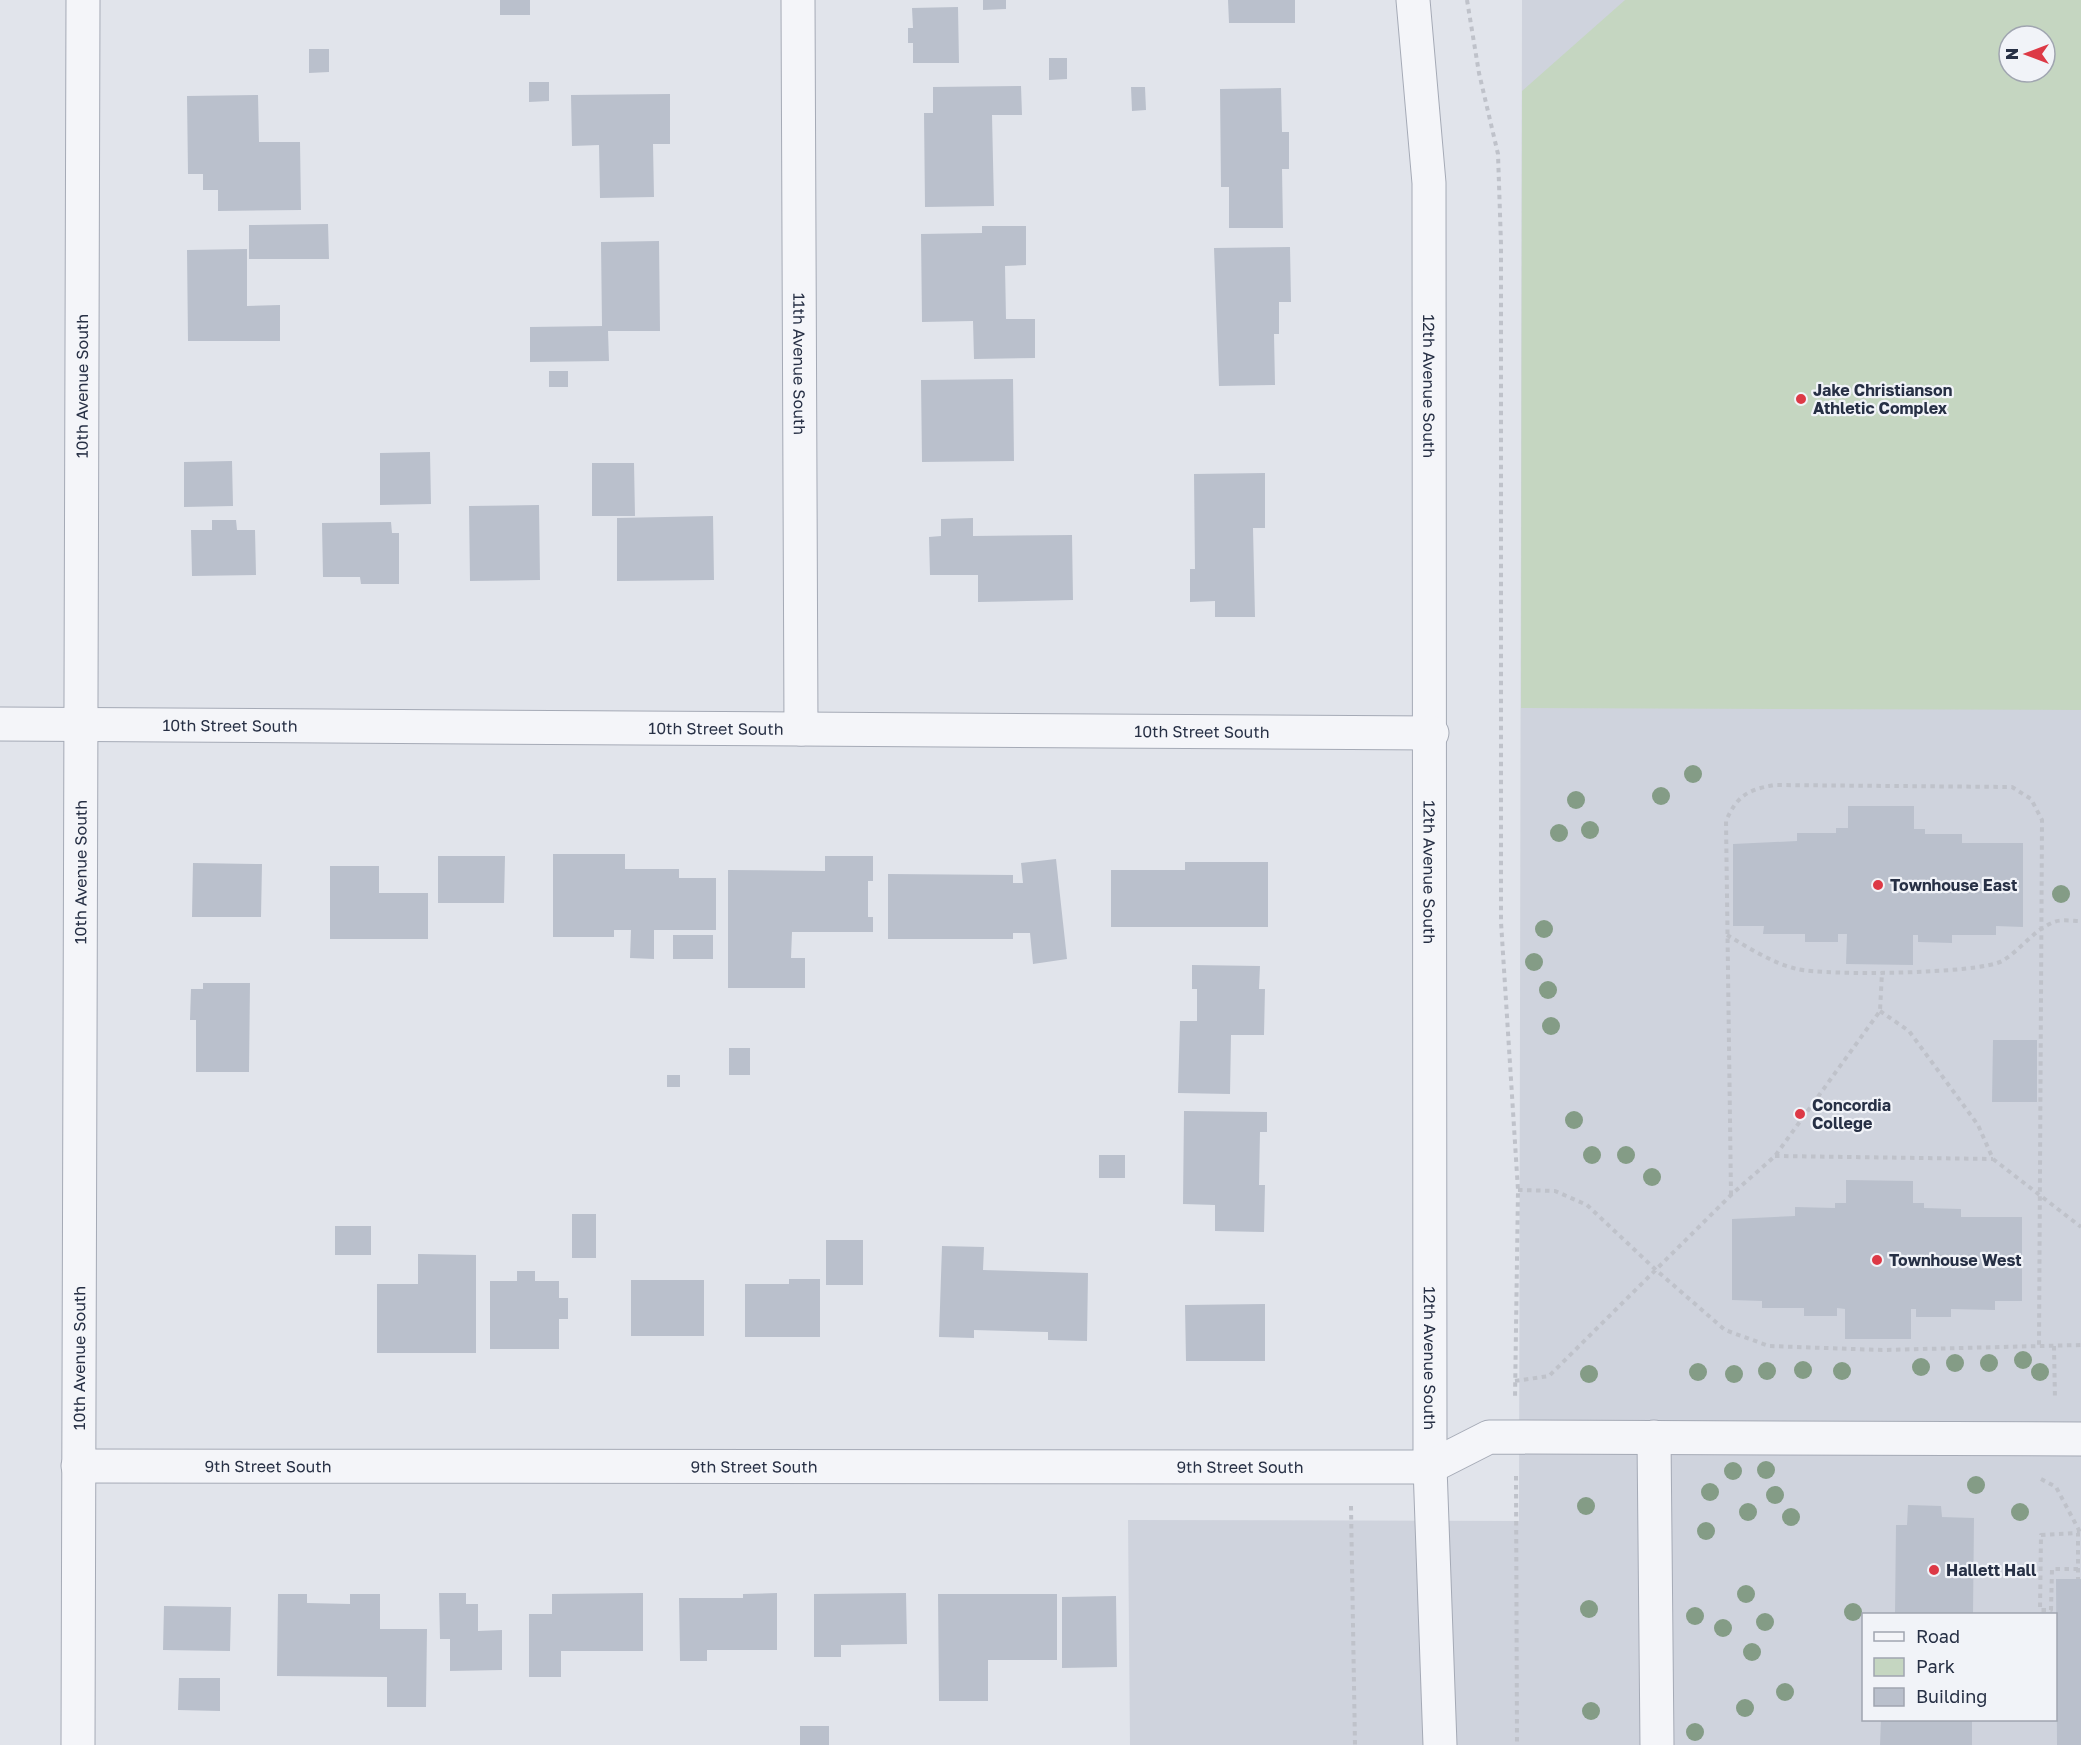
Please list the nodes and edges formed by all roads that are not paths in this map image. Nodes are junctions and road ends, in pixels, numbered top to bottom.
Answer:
1 (82, 0) edge
2 (798, 0) edge
3 (1413, 0) edge
4 (0, 724) edge
5 (81, 725) junction
6 (801, 729) junction
7 (1432, 733) junction
8 (1654, 1437) junction
9 (2081, 1439) edge
10 (78, 1466) junction
11 (1430, 1467) junction
12 (78, 1745) edge
13 (1440, 1745) edge
14 (1658, 1745) edge

1 - 5 street, 10th Avenue South
2 - 6 street, 11th Avenue South
3 - 7 street, 12th Avenue South
4 - 5 street, 10th Street South
5 - 6 street, 10th Street South
5 - 10 street, 10th Avenue South
6 - 7 street, 10th Street South
7 - 11 street, 12th Avenue South
8 - 9 street
8 - 11 street
8 - 14 street
10 - 11 street, 9th Street South
10 - 12 street, 10th Avenue South
11 - 13 street, 12th Avenue South

